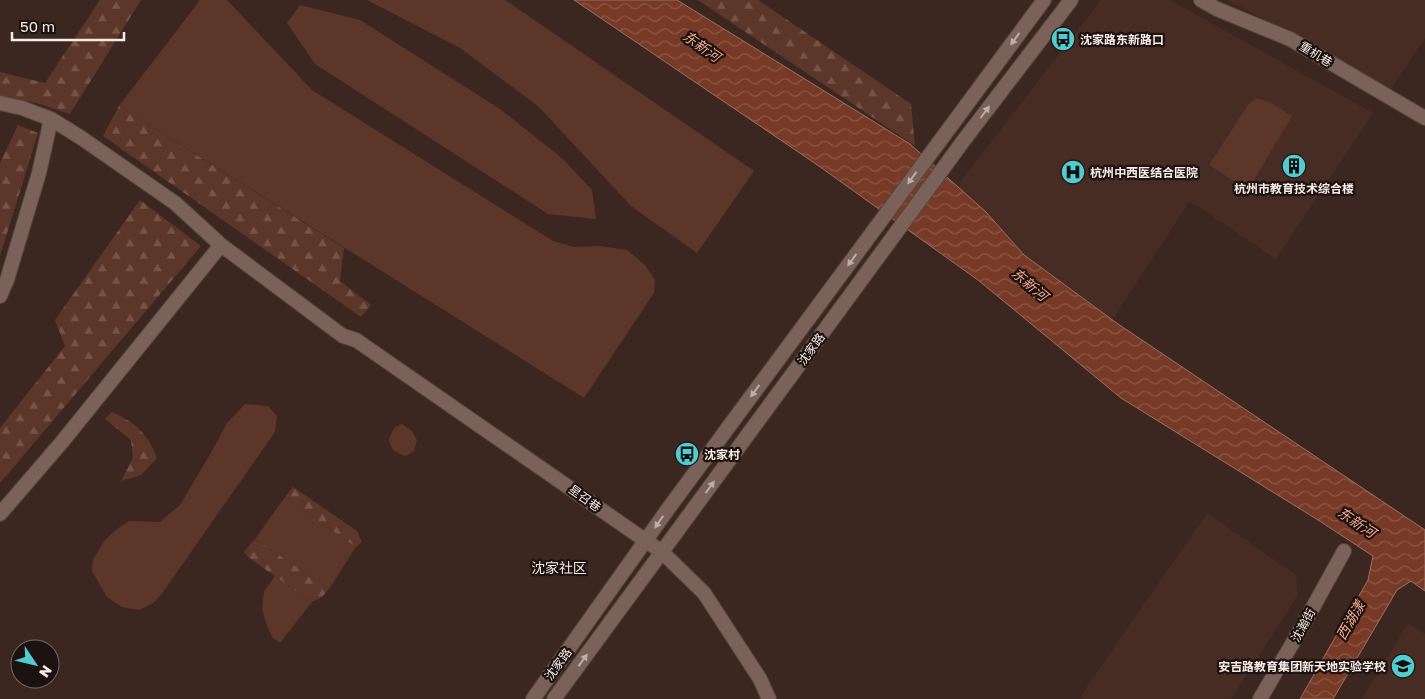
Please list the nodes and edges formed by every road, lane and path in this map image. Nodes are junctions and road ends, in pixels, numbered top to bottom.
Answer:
1 (1044, 0) edge
2 (1071, 0) edge
3 (1201, 0) edge
4 (0, 103) edge
5 (1425, 118) edge
6 (51, 119) junction
7 (221, 244) junction
8 (0, 296) edge
9 (0, 514) edge
10 (646, 541) junction
11 (1344, 551) dead end
12 (662, 552) junction
13 (533, 699) edge
14 (554, 699) edge
15 (769, 699) edge
16 (1260, 699) edge

1 -> 10 street, 沈家路
12 -> 2 street, 沈家路
3 - 5 street, 重机巷
4 - 6 street, 星召巷
6 - 7 street, 星召巷
6 - 8 street
7 - 9 street
7 - 10 street, 星召巷
10 - 12 street, 星召巷
10 - 13 street, 沈家路
11 - 16 street, 沈瀚街
14 -> 12 street, 沈家路
12 - 15 street, 星召巷

